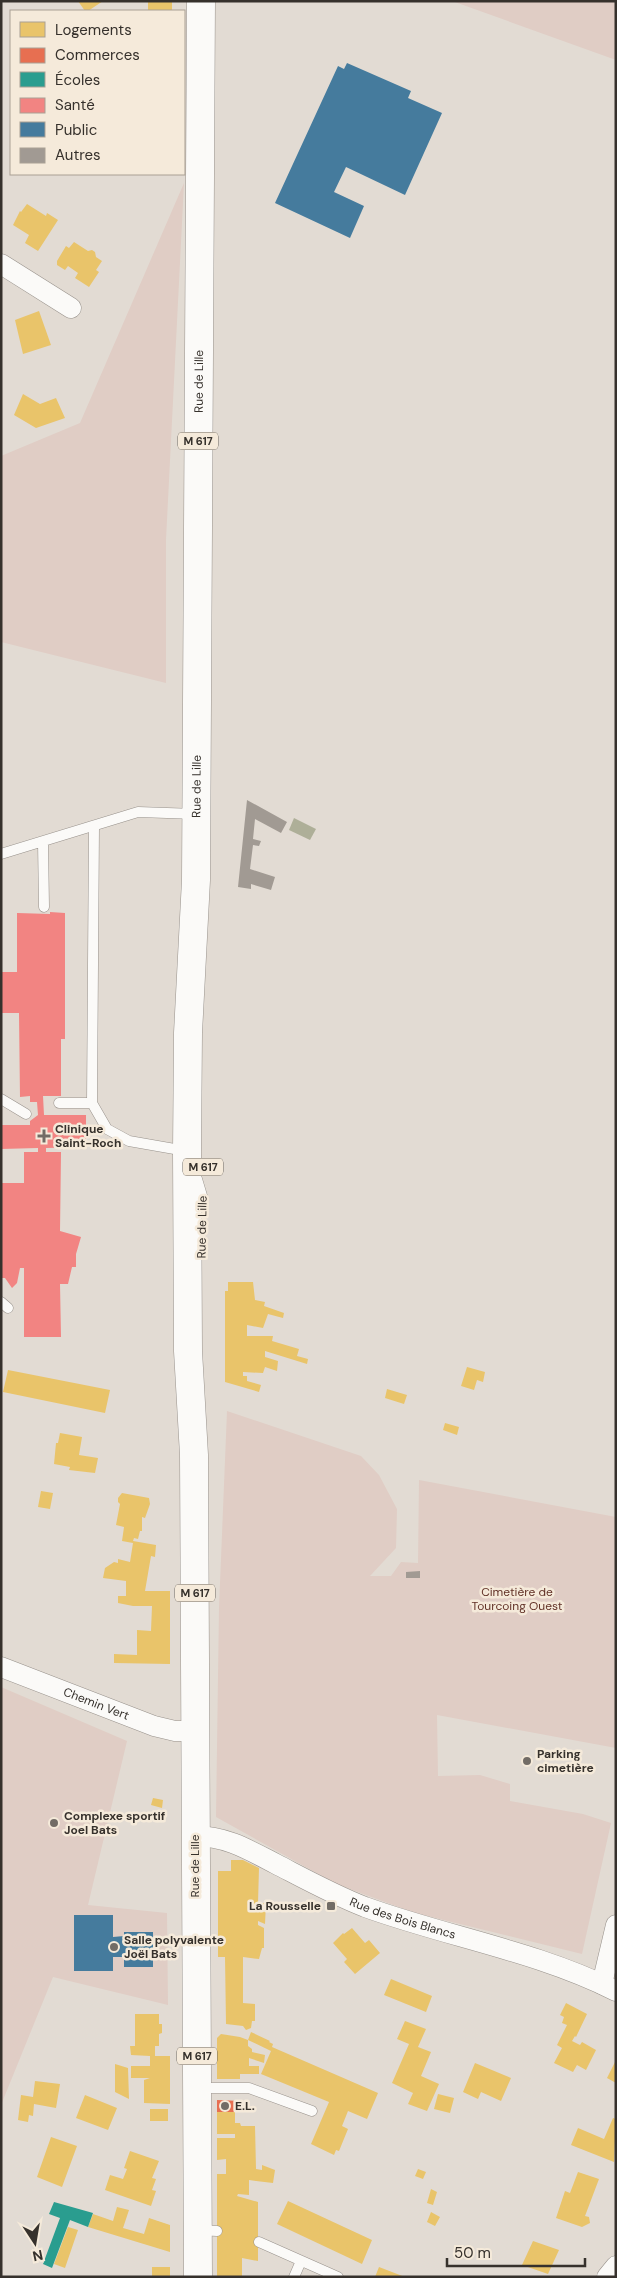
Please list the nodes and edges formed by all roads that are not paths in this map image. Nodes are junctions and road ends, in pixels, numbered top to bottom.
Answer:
1 (201, 1) edge
2 (1, 264) edge
3 (71, 308) dead end
4 (197, 814) junction
5 (94, 826) junction
6 (43, 842) junction
7 (1, 854) edge
8 (196, 880) junction
9 (44, 907) dead end
10 (1, 1099) edge
11 (58, 1103) dead end
12 (92, 1103) junction
13 (26, 1114) dead end
14 (187, 1152) junction
15 (203, 1199) junction
16 (194, 1455) junction
17 (1, 1666) edge
18 (195, 1731) junction
19 (195, 1836) junction
20 (616, 1925) edge
21 (609, 1987) edge
22 (197, 2088) junction
23 (312, 2111) dead end
24 (258, 2242) dead end
25 (302, 2261) junction
26 (616, 2266) edge
27 (198, 2277) edge
28 (294, 2277) edge
29 (338, 2277) edge
30 (606, 2277) edge

1 - 4 main road, Rue de Lille / M 617
2 - 3 street
4 - 5 lane
4 - 8 main road, Rue de Lille / M 617
5 - 6 lane
5 - 12 lane
6 - 7 lane
6 - 9 lane
8 - 14 main road, Rue de Lille / M 617
8 - 15 main road, Rue de Lille / M 617
10 - 13 lane
11 - 12 lane
12 - 14 lane
14 - 15 lane
14 - 16 main road, Rue de Lille / M 617
15 - 16 main road, Rue de Lille / M 617
16 - 18 main road, Rue de Lille / M 617
17 - 18 street, Chemin Vert
18 - 19 main road, Rue de Lille / M 617
19 - 21 street, Rue des Bois Blancs
19 - 22 main road, Rue de Lille / M 617
20 - 21 street
22 - 23 lane
22 - 27 main road, Rue de Lille / M 617
24 - 25 lane
25 - 28 lane
25 - 29 lane
26 - 30 street

